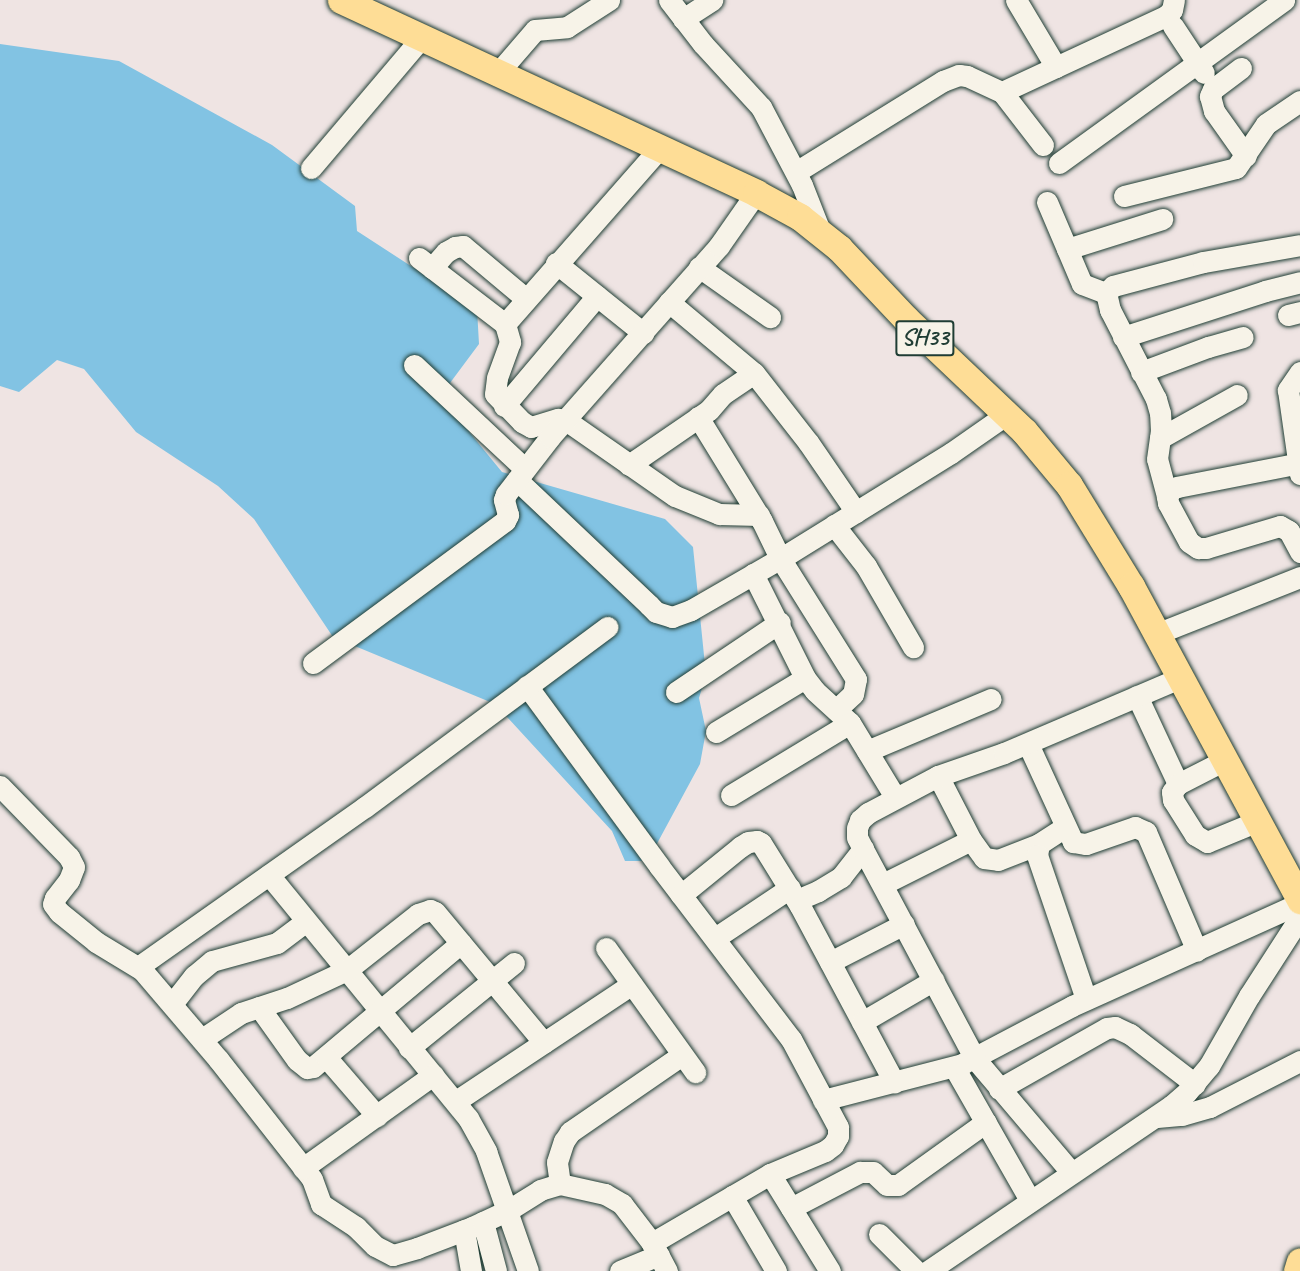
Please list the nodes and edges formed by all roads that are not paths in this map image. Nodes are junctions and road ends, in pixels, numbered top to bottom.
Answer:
1 (341, 0) edge
2 (609, 0) edge
3 (669, 0) edge
4 (712, 0) edge
5 (1016, 0) edge
6 (1174, 0) edge
7 (1284, 0) edge
8 (683, 19) junction
9 (1173, 26) dead end
10 (422, 37) junction
11 (1197, 62) junction
12 (1056, 67) junction
13 (1241, 68) dead end
14 (497, 74) junction
15 (1213, 88) junction
16 (1002, 92) junction
17 (1300, 101) edge
18 (1043, 145) dead end
19 (659, 149) junction
20 (1246, 156) junction
21 (1059, 164) dead end
22 (310, 168) dead end
23 (796, 172) junction
24 (756, 193) junction
25 (1124, 196) dead end
26 (1047, 202) dead end
27 (1162, 219) dead end
28 (820, 231) junction
29 (1300, 245) edge
30 (1067, 249) junction
31 (556, 263) junction
32 (699, 267) junction
33 (1300, 282) edge
34 (1106, 293) junction
35 (597, 296) junction
36 (525, 298) junction
37 (669, 302) junction
38 (770, 317) dead end
39 (505, 324) junction
40 (643, 333) junction
41 (1122, 337) junction
42 (1243, 337) dead end
43 (414, 365) dead end
44 (1141, 372) junction
45 (1300, 372) edge
46 (754, 373) junction
47 (1237, 395) dead end
48 (504, 406) junction
49 (1007, 414) junction
50 (698, 417) junction
51 (567, 421) junction
52 (1160, 438) junction
53 (629, 465) junction
54 (1299, 467) edge
55 (521, 475) junction
56 (1167, 496) junction
57 (856, 512) junction
58 (759, 515) junction
59 (834, 525) junction
60 (1300, 552) edge
61 (780, 558) junction
62 (753, 574) junction
63 (1300, 577) edge
64 (780, 622) junction
65 (607, 627) dead end
66 (1156, 634) junction
67 (913, 647) dead end
68 (313, 663) dead end
69 (805, 678) junction
70 (1180, 678) junction
71 (527, 686) junction
72 (676, 692) dead end
73 (1137, 696) junction
74 (991, 699) dead end
75 (843, 716) junction
76 (716, 732) dead end
77 (1028, 744) junction
78 (867, 751) junction
79 (1226, 760) junction
80 (938, 776) junction
81 (1178, 784) junction
82 (0, 786) edge
83 (731, 795) dead end
84 (896, 797) junction
85 (1258, 821) junction
86 (1065, 827) junction
87 (971, 840) junction
88 (1039, 844) junction
89 (863, 849) junction
90 (269, 875) junction
91 (883, 884) junction
92 (793, 894) junction
93 (681, 895) junction
94 (1300, 902) edge
95 (1300, 917) edge
96 (306, 921) junction
97 (904, 924) junction
98 (715, 938) junction
99 (461, 943) junction
100 (606, 948) dead end
101 (1197, 951) junction
102 (830, 962) junction
103 (514, 963) dead end
104 (138, 967) junction
105 (346, 970) junction
106 (493, 980) junction
107 (934, 980) junction
108 (632, 984) junction
109 (1086, 999) junction
110 (172, 1004) junction
111 (259, 1007) junction
112 (380, 1012) junction
113 (862, 1022) junction
114 (202, 1039) junction
115 (544, 1043) junction
116 (409, 1048) junction
117 (682, 1055) junction
118 (326, 1057) junction
119 (975, 1059) junction
120 (1300, 1061) edge
121 (954, 1067) junction
122 (695, 1072) dead end
123 (433, 1075) junction
124 (894, 1082) junction
125 (1195, 1084) junction
126 (999, 1089) junction
127 (823, 1100) junction
128 (456, 1101) junction
129 (378, 1116) junction
130 (1155, 1117) junction
131 (987, 1122) junction
132 (303, 1168) junction
133 (1071, 1172) junction
134 (770, 1174) junction
135 (560, 1184) junction
136 (732, 1196) junction
137 (1030, 1200) junction
138 (791, 1208) junction
139 (507, 1211) junction
140 (483, 1221) junction
141 (464, 1230) junction
142 (879, 1234) dead end
143 (659, 1256) edge
144 (1300, 1261) edge
145 (471, 1271) edge
146 (496, 1271) edge
147 (528, 1271) edge
148 (620, 1271) edge
149 (776, 1271) edge
150 (830, 1271) edge
151 (916, 1271) edge
152 (928, 1271) edge
153 (1297, 1271) edge

1 - 10 main road, SH33
2 - 14 street
3 - 8 street
4 - 8 street
5 - 12 street
6 - 12 street
7 - 11 street
8 - 23 street
9 - 11 street
10 - 14 main road, SH33
10 - 22 street
11 - 15 street
11 - 21 street
12 - 16 street
13 - 15 street
14 - 19 main road, SH33
15 - 20 street
16 - 18 street
16 - 23 street
17 - 20 street
19 - 24 main road, SH33
19 - 31 street
20 - 25 street
23 - 28 street
24 - 28 main road, SH33
24 - 32 street
26 - 30 street
27 - 30 street
28 - 49 main road, SH33
29 - 34 street
30 - 34 street
31 - 35 street
31 - 36 street
32 - 37 street
32 - 38 street
33 - 41 street
34 - 41 street
35 - 40 street
35 - 48 street
36 - 39 street
36 - 39 street
37 - 40 street
37 - 46 street
39 - 48 street
40 - 51 street
41 - 44 street
42 - 44 street
43 - 55 street
44 - 52 street
45 - 54 street
46 - 50 street
46 - 57 street
47 - 52 street
48 - 51 street
49 - 57 street
49 - 66 main road, SH33
50 - 53 street
50 - 58 street
51 - 53 street
51 - 55 street
52 - 56 street
53 - 58 street
54 - 56 street
55 - 62 street
55 - 68 street
56 - 60 street
57 - 59 street
58 - 61 street
59 - 61 street
59 - 67 street
61 - 62 street
61 - 75 street
62 - 64 street
63 - 66 street
64 - 69 street
64 - 72 street
65 - 71 street
66 - 70 main road, SH33
69 - 75 street
69 - 76 street
70 - 73 street
70 - 79 main road, SH33
71 - 90 street
71 - 93 street
73 - 77 street
73 - 81 street
74 - 78 street
75 - 78 street
75 - 83 street
77 - 80 street
77 - 86 street
78 - 84 street
79 - 81 street
79 - 85 main road, SH33
80 - 84 street
80 - 87 street
81 - 85 street
82 - 104 street
84 - 89 street
85 - 94 main road, SH33
86 - 88 street
86 - 101 street
87 - 88 street
87 - 91 street
88 - 109 street
89 - 91 street
89 - 92 street
90 - 96 street
90 - 104 street
91 - 97 street
92 - 93 street
92 - 98 street
92 - 102 street
93 - 98 street
94 - 101 street
95 - 125 street
96 - 105 street
96 - 110 street
97 - 102 street
97 - 107 street
98 - 127 street
99 - 105 street
99 - 106 street
99 - 112 street
100 - 108 street
101 - 109 street
102 - 113 street
103 - 106 street
104 - 110 street
105 - 111 street
105 - 112 street
106 - 115 street
106 - 116 street
107 - 113 street
107 - 119 street
108 - 115 street
108 - 117 street
109 - 119 street
110 - 114 street
111 - 114 street
111 - 118 street
112 - 116 street
112 - 118 street
113 - 124 street
114 - 132 street
115 - 128 street
116 - 123 street
117 - 122 street
117 - 135 street
118 - 129 street
119 - 121 street
119 - 126 street
120 - 130 street
121 - 124 street
121 - 131 street
123 - 128 street
123 - 129 street
124 - 127 street
125 - 126 street
125 - 130 street
126 - 133 street
127 - 134 street
128 - 139 street
129 - 132 street
130 - 133 street
131 - 137 street
131 - 138 street
132 - 141 street
133 - 137 street
134 - 136 street
134 - 138 street
135 - 139 street
135 - 143 street
136 - 143 street
136 - 149 street
137 - 152 street
138 - 150 street
139 - 140 street
139 - 147 street
140 - 141 street
140 - 146 street
141 - 145 street
142 - 151 street
143 - 148 street
144 - 153 main road

